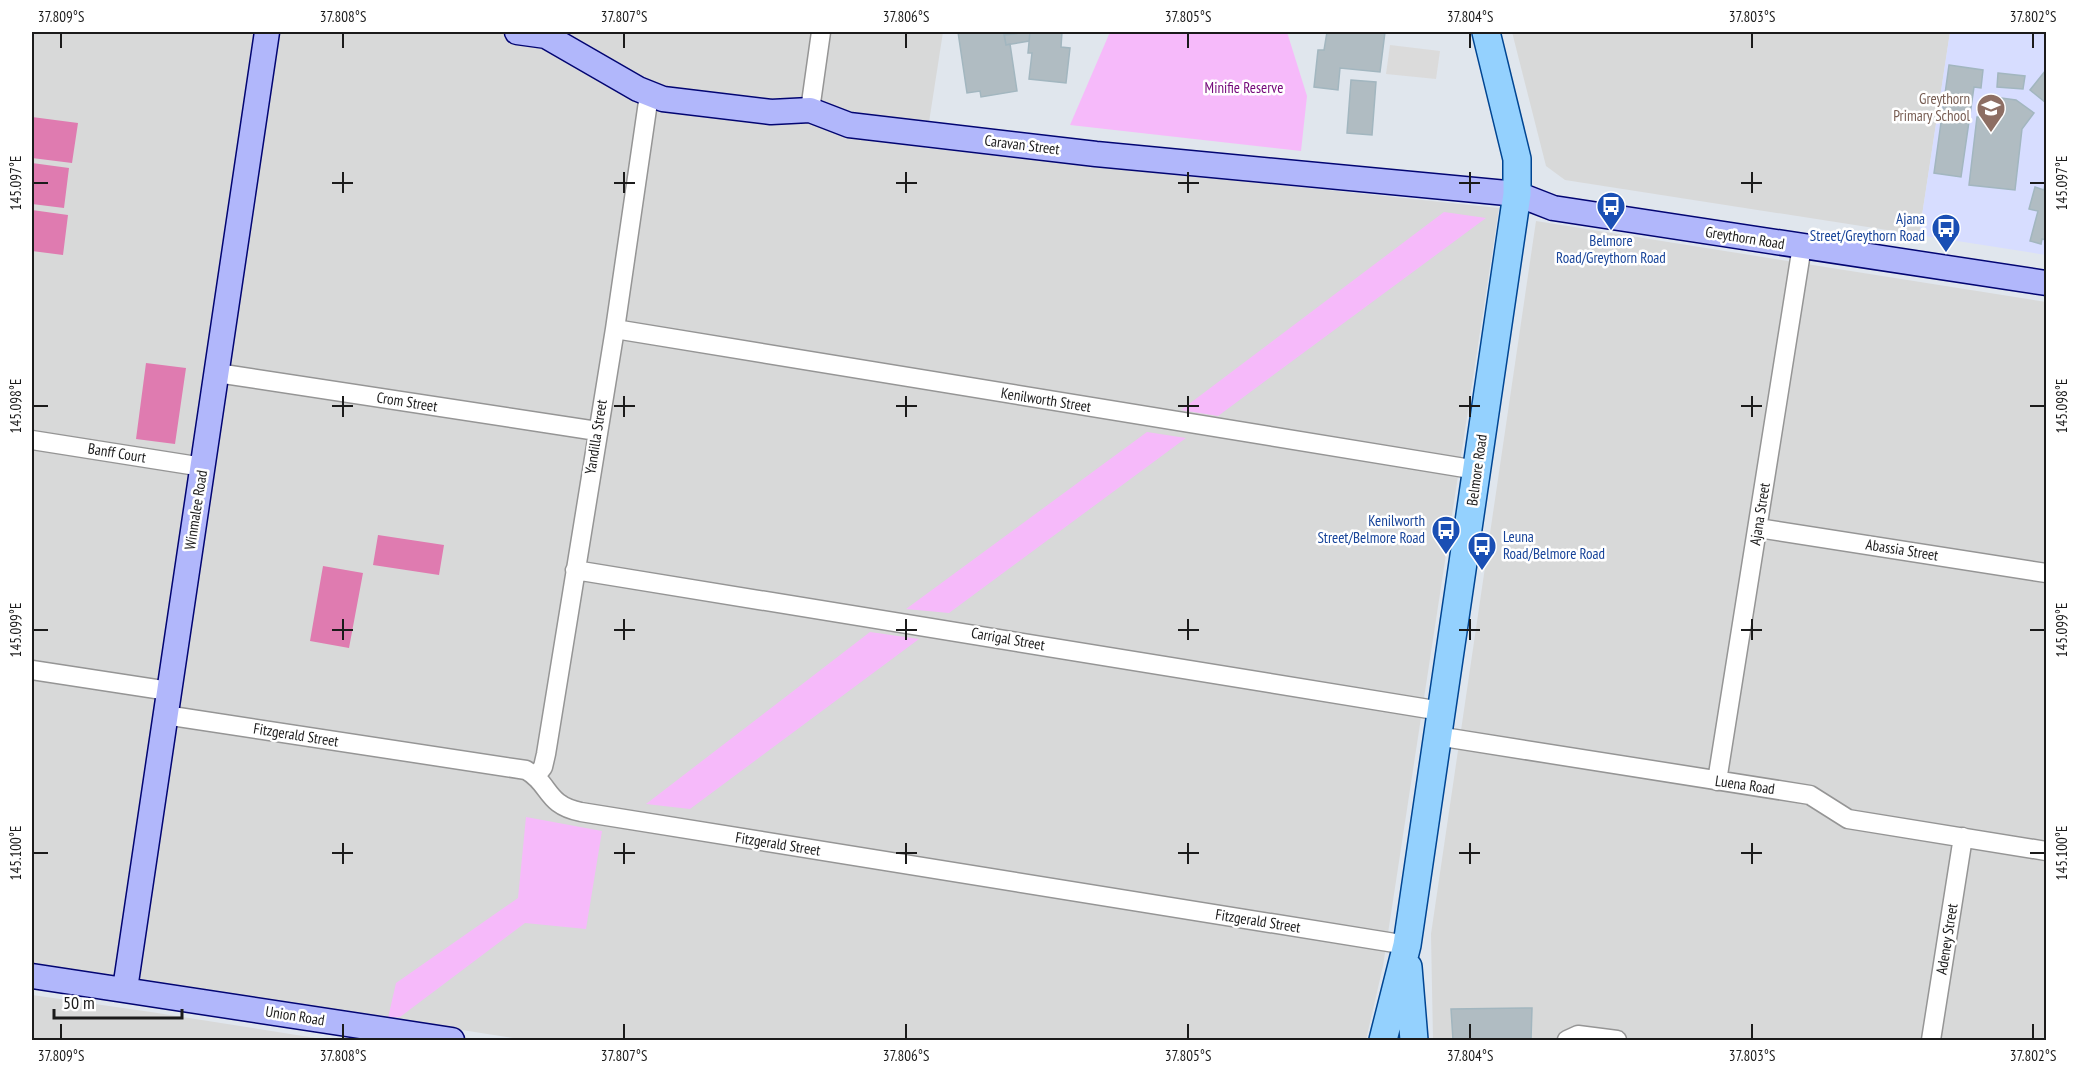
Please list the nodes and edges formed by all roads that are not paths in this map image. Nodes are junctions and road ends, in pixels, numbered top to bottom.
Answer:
1 (267, 32) edge
2 (517, 32) edge
3 (821, 32) edge
4 (1486, 32) edge
5 (547, 34) edge
6 (649, 95) junction
7 (810, 110) junction
8 (1517, 194) junction
9 (1802, 246) junction
10 (2046, 283) edge
11 (615, 329) junction
12 (216, 373) junction
13 (597, 431) junction
14 (32, 440) edge
15 (203, 467) junction
16 (1476, 470) junction
17 (1758, 528) junction
18 (575, 570) junction
19 (2046, 573) edge
20 (32, 670) edge
21 (169, 691) junction
22 (165, 714) junction
23 (1439, 723) junction
24 (536, 776) junction
25 (1717, 781) junction
26 (1963, 837) junction
27 (2046, 851) edge
28 (1407, 945) junction
29 (32, 976) edge
30 (125, 989) junction
31 (421, 1038) edge
32 (452, 1041) edge
33 (1383, 1041) edge
34 (1414, 1041) edge
35 (1568, 1041) edge
36 (1617, 1041) edge
37 (1931, 1041) edge

1 - 12 street, Winmalee Road
2 - 5 street
3 - 7 street
4 - 8 main road, Belmore Road
5 - 6 street, Caravan Street
6 - 7 street, Caravan Street
6 - 11 street, Yandilla Street
7 - 8 street, Caravan Street
8 - 9 street, Greythorn Road
8 - 16 main road, Belmore Road
9 - 10 street, Greythorn Road
9 - 17 street, Ajana Street
11 - 13 street, Yandilla Street
11 - 16 street, Kenilworth Street
12 - 13 street, Crom Street
12 - 15 street, Winmalee Road
13 - 18 street, Yandilla Street
14 - 15 street, Banff Court
15 - 21 street, Winmalee Road
16 - 23 main road, Belmore Road
17 - 19 street, Abassia Street
17 - 25 street, Ajana Street
18 - 23 street, Carrigal Street
18 - 24 street, Yandilla Street
20 - 21 street
21 - 22 street, Winmalee Road
22 - 24 street, Fitzgerald Street
22 - 30 street, Winmalee Road
23 - 25 street, Luena Road
23 - 28 main road, Belmore Road
24 - 28 street, Fitzgerald Street
25 - 26 street, Luena Road
26 - 27 street, Luena Road
26 - 37 street, Adeney Street
28 - 33 main road, Belmore Road
28 - 34 main road, Belmore Road
29 - 30 street, Union Road
30 - 31 street, Union Road
31 - 32 street, Union Road
35 - 36 street

